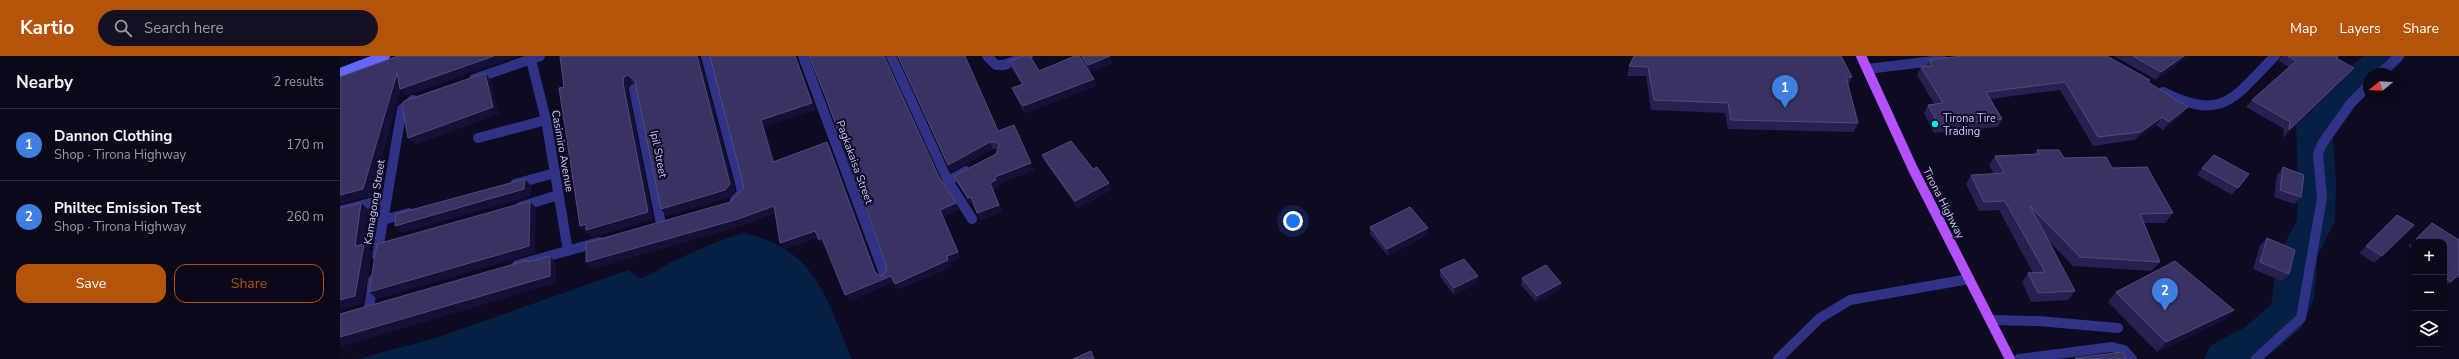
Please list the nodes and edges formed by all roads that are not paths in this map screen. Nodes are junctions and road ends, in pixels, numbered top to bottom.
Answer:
1 (385, 56) edge
2 (706, 56) edge
3 (803, 56) edge
4 (891, 56) edge
5 (988, 56) edge
6 (1028, 56) edge
7 (1861, 56) edge
8 (2275, 56) edge
9 (2399, 56) edge
10 (534, 57) edge
11 (1949, 59) edge
12 (2386, 68) edge
13 (1867, 69) junction
14 (340, 73) edge
15 (466, 81) edge
16 (2156, 88) edge
17 (634, 89) edge
18 (2363, 91) edge
19 (424, 96) edge
20 (546, 120) junction
21 (478, 138) dead end
22 (976, 166) edge
23 (555, 173) junction
24 (948, 181) junction
25 (504, 188) edge
26 (558, 195) junction
27 (386, 199) junction
28 (726, 205) edge
29 (508, 210) edge
30 (340, 211) edge
31 (416, 211) edge
32 (972, 219) dead end
33 (383, 220) junction
34 (661, 224) edge
35 (611, 238) edge
36 (393, 242) edge
37 (378, 246) junction
38 (568, 251) junction
39 (506, 268) edge
40 (885, 276) edge
41 (1969, 279) junction
42 (384, 303) edge
43 (1990, 320) junction
44 (2118, 328) dead end
45 (1778, 359) edge
46 (2010, 359) edge
47 (2019, 359) edge
48 (2132, 359) edge
49 (2256, 359) edge

1 - 14 street
2 - 28 street
3 - 40 street, Pagkakaisa Street
4 - 24 street
5 - 6 street
7 - 13 main road, Tirona Highway
8 - 16 street
9 - 12 street
10 - 15 street
10 - 20 street, Casimiro Avenue
11 - 13 street
13 - 41 main road, Tirona Highway
17 - 34 street, Ipil Street
18 - 49 street
19 - 27 street, Kamagong Street
20 - 21 street
20 - 23 street, Casimiro Avenue
22 - 24 street
23 - 25 street
23 - 26 street, Casimiro Avenue
24 - 32 street
26 - 29 street
26 - 38 street, Casimiro Avenue
27 - 30 street
27 - 33 street, Kamagong Street
31 - 33 street
33 - 37 street, Kamagong Street
35 - 38 street
36 - 37 street
37 - 42 street, Kamagong Street
38 - 39 street
41 - 43 main road, Tirona Highway
41 - 45 street
43 - 44 street
43 - 46 main road, Tirona Highway
47 - 48 street

